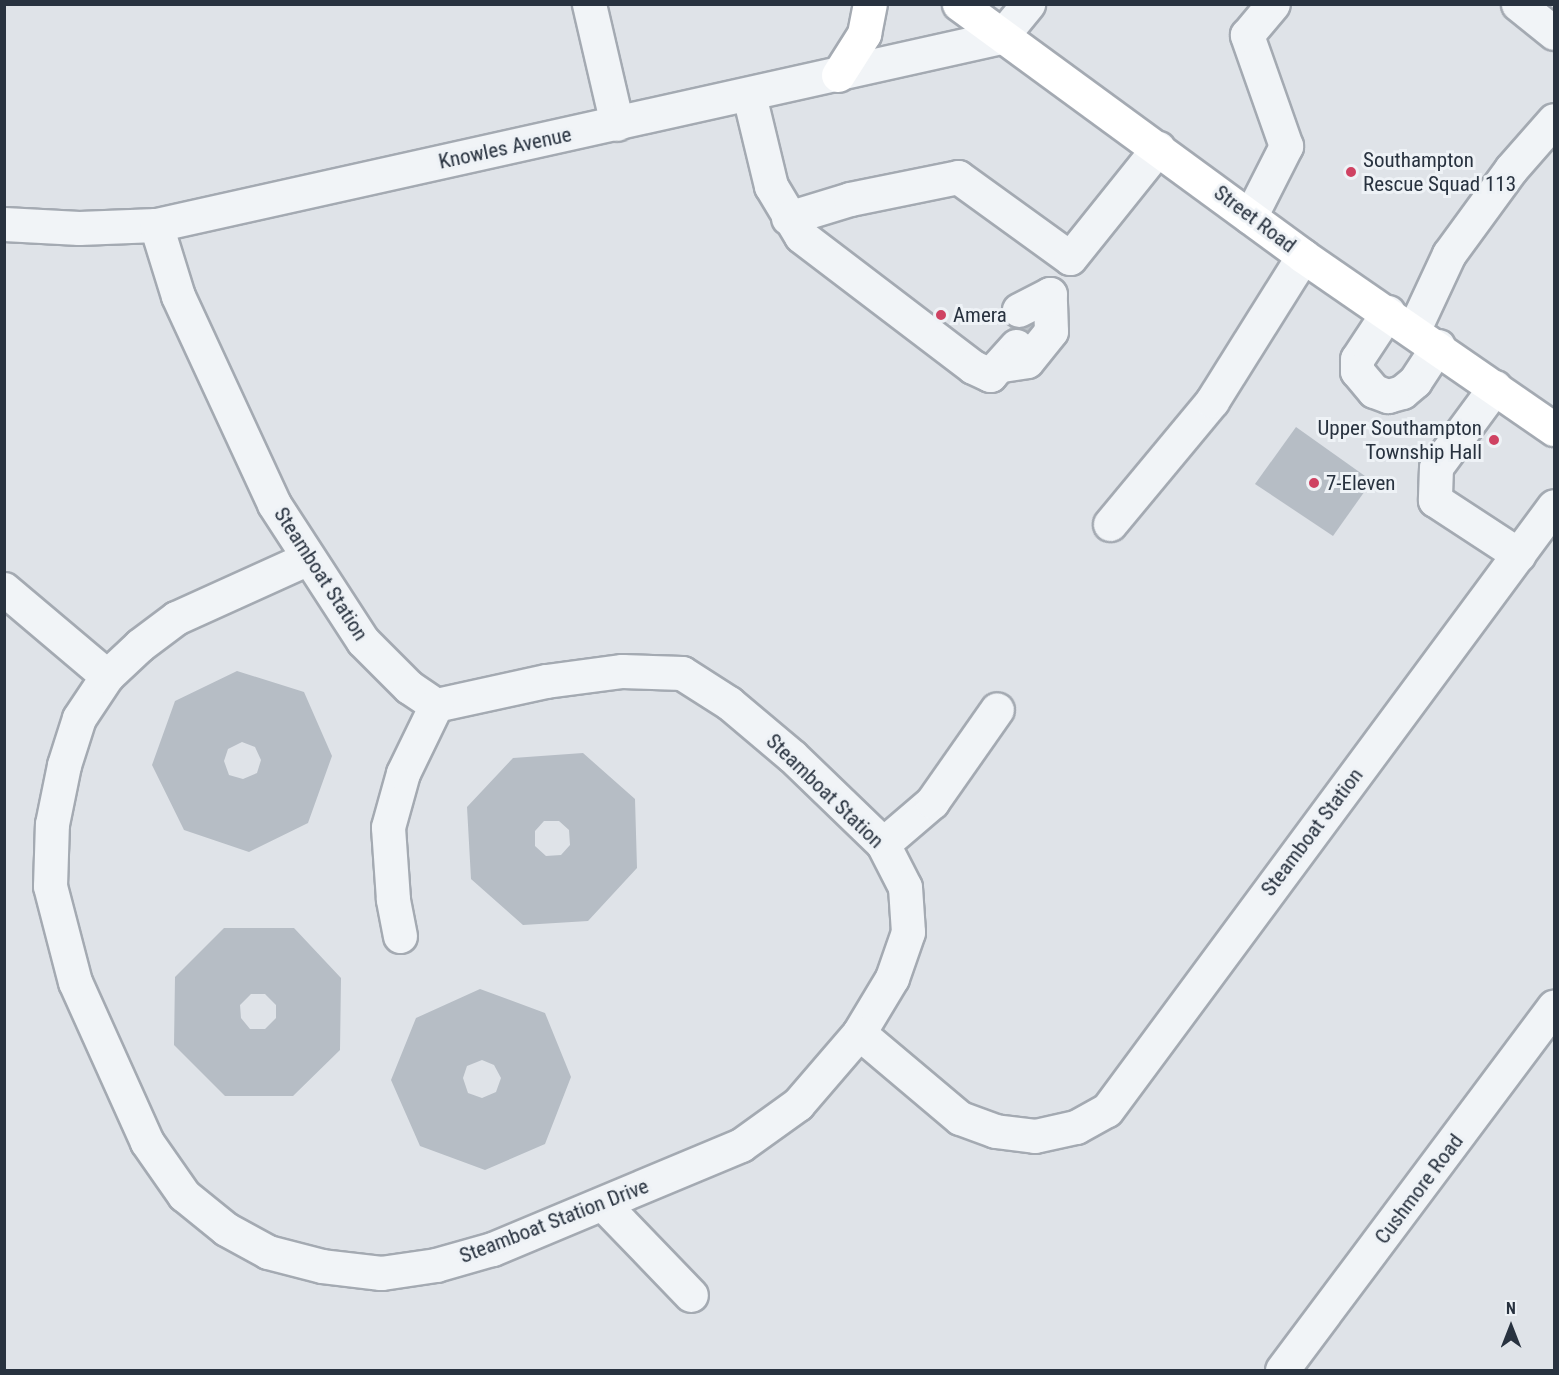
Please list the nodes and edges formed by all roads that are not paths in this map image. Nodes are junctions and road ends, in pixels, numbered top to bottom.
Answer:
1 (590, 4) edge
2 (870, 4) edge
3 (959, 4) edge
4 (1028, 4) edge
5 (1273, 4) edge
6 (1518, 4) edge
7 (1554, 33) edge
8 (1001, 37) junction
9 (838, 75) junction
10 (749, 95) junction
11 (1554, 120) edge
12 (617, 124) junction
13 (1158, 148) junction
14 (1250, 217) junction
15 (788, 218) junction
16 (4, 224) edge
17 (156, 225) junction
18 (1303, 256) junction
19 (1070, 258) junction
20 (1413, 329) junction
21 (1495, 387) junction
22 (1554, 429) edge
23 (1554, 506) edge
24 (1110, 524) dead end
25 (1518, 555) junction
26 (306, 559) junction
27 (4, 589) edge
28 (107, 676) junction
29 (436, 705) junction
30 (997, 709) dead end
31 (883, 844) junction
32 (400, 936) dead end
33 (1554, 1007) edge
34 (859, 1033) junction
35 (604, 1205) junction
36 (691, 1295) dead end
37 (1282, 1371) edge

1 - 12 street
2 - 9 main road
3 - 8 main road, Street Road
4 - 8 street
5 - 14 street
6 - 7 street
8 - 9 street, Knowles Avenue
8 - 13 main road, Street Road
9 - 10 street, Knowles Avenue
10 - 12 street, Knowles Avenue
10 - 15 street
11 - 20 street
12 - 17 street, Knowles Avenue
13 - 14 main road, Street Road
13 - 19 street
14 - 18 main road, Street Road
15 - 19 street
15 - 19 street
16 - 17 street, Knowles Avenue
17 - 26 street, Steamboat Station
18 - 20 main road, Street Road
18 - 24 street
20 - 21 main road, Street Road
21 - 22 main road, Street Road
21 - 25 street
23 - 25 street, Steamboat Station
25 - 34 street, Steamboat Station
26 - 28 street, Steamboat Station Drive
26 - 29 street, Steamboat Station
27 - 28 street
28 - 35 street, Steamboat Station Drive
29 - 31 street, Steamboat Station
29 - 32 street
30 - 31 street
31 - 34 street, Steamboat Station
33 - 37 street, Cushmore Road
34 - 35 street, Steamboat Station Drive
35 - 36 street

